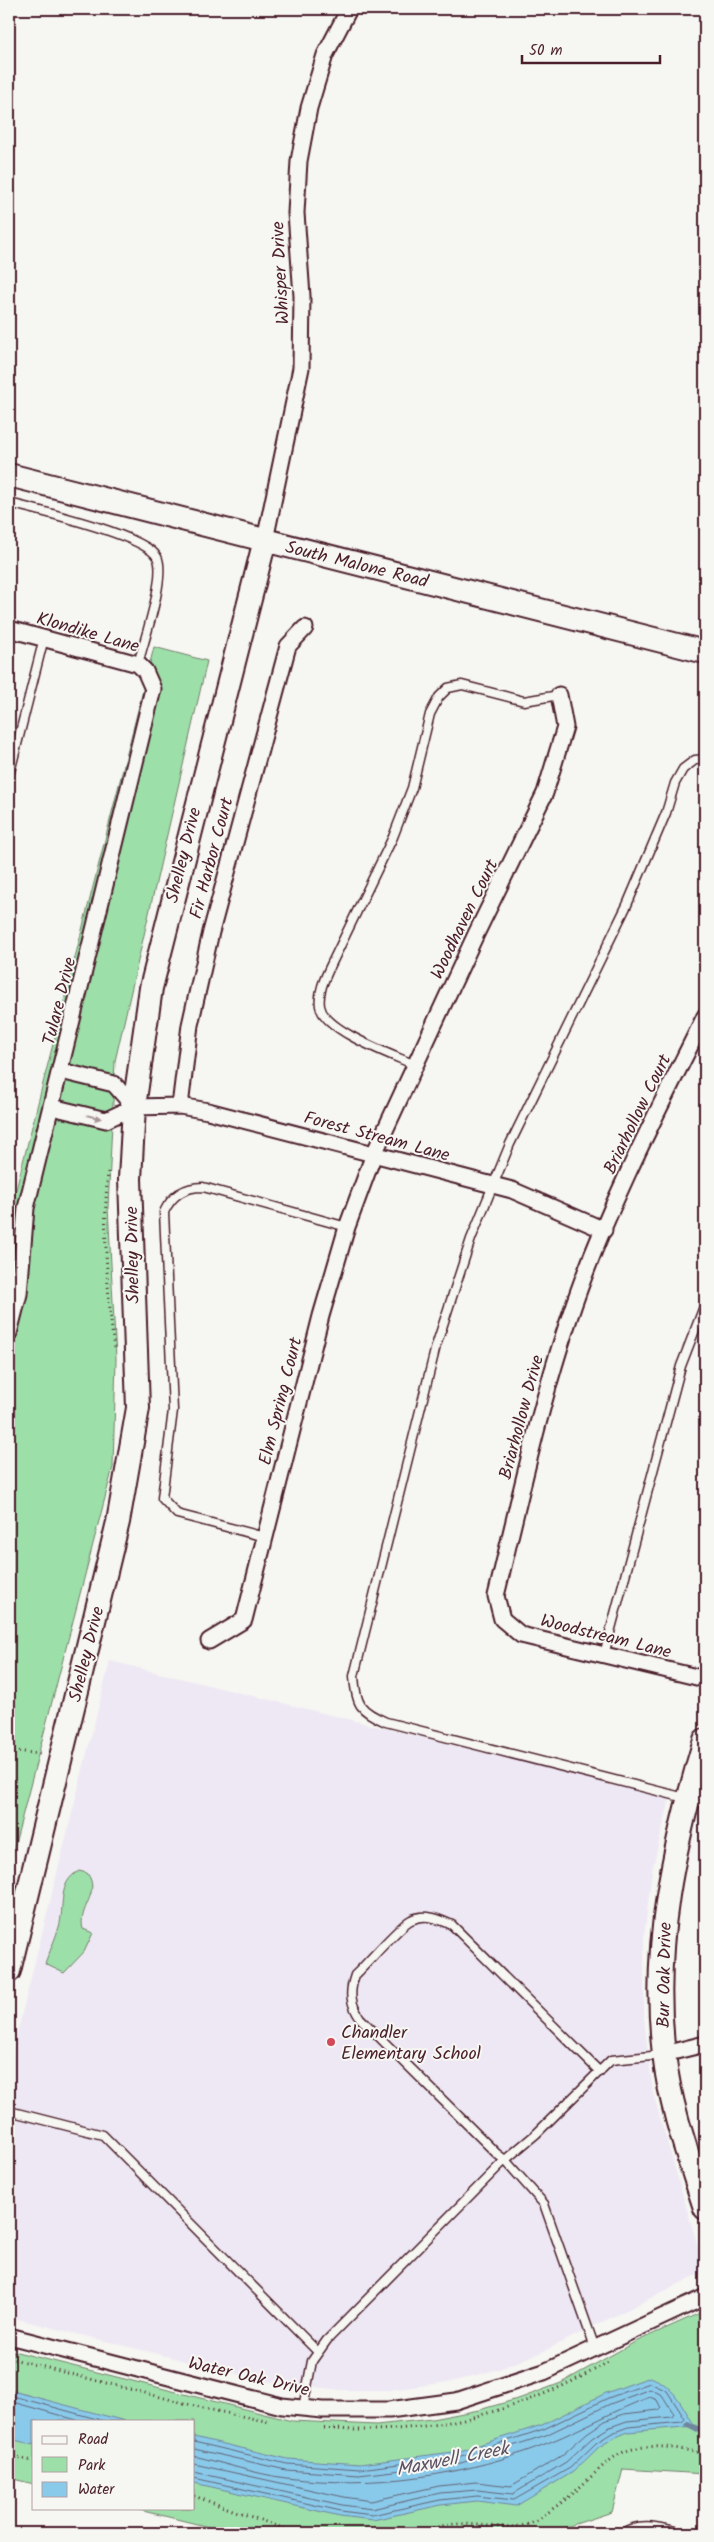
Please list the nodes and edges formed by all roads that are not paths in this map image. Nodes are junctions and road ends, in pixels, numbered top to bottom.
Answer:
1 (349, 9) edge
2 (9, 475) edge
3 (9, 503) edge
4 (265, 540) junction
5 (305, 628) dead end
6 (9, 629) edge
7 (44, 638) junction
8 (705, 652) edge
9 (138, 664) junction
10 (150, 679) joint
11 (559, 695) joint
12 (705, 759) edge
13 (9, 776) edge
14 (705, 1016) edge
15 (415, 1065) junction
16 (61, 1070) junction
17 (180, 1106) junction
18 (52, 1107) junction
19 (134, 1107) junction
20 (374, 1154) junction
21 (493, 1186) junction
22 (347, 1227) junction
23 (604, 1230) junction
24 (705, 1304) edge
25 (9, 1333) edge
26 (265, 1537) junction
27 (502, 1619) joint
28 (209, 1641) dead end
29 (604, 1655) junction
30 (705, 1679) edge
31 (705, 1740) edge
32 (697, 1800) edge
33 (9, 1971) edge
34 (705, 2044) edge
35 (664, 2054) junction
36 (600, 2072) junction
37 (9, 2111) edge
38 (505, 2160) junction
39 (705, 2208) edge
40 (705, 2297) edge
41 (9, 2336) edge
42 (595, 2348) junction
43 (318, 2352) junction
44 (303, 2408) junction
45 (623, 2533) edge
46 (685, 2533) edge

1 - 4 street, Whisper Drive
2 - 4 street, South Malone Road
3 - 9 lane
4 - 8 street, South Malone Road
4 - 19 street, Shelley Drive
5 - 17 street, Fir Harbor Court
6 - 7 street, Klondike Lane
7 - 9 street, Klondike Lane
7 - 13 lane
9 - 10 street, Klondike Lane
10 - 16 street, Tulare Drive
11 - 15 street, Woodhaven Court
11 - 15 lane
12 - 21 lane
14 - 23 street, Briarhollow Court
15 - 20 street, Woodhaven Court
16 - 18 street, Tulare Drive
16 - 19 street
17 - 19 street, Forest Stream Lane
17 - 20 street, Forest Stream Lane
18 -> 19 street, Forest Stream Lane
18 - 25 street, Tulare Drive
19 - 33 street, Shelley Drive
20 - 21 street, Forest Stream Lane
20 - 22 street, Elm Spring Court
21 - 23 street, Forest Stream Lane
21 - 32 lane
22 - 26 street, Elm Spring Court
22 - 26 lane
23 - 27 street, Briarhollow Drive
24 - 29 lane
26 - 28 street, Elm Spring Court
27 - 29 street, Woodstream Lane
29 - 30 street, Woodstream Lane
31 - 32 street, Bur Oak Drive
32 - 35 street, Bur Oak Drive
34 - 35 street
35 - 36 lane
35 - 39 street, Bur Oak Drive
36 - 38 lane
36 - 38 lane
37 - 43 lane
38 - 42 lane
38 - 43 lane
40 - 42 street, Water Oak Drive
41 - 44 street, Water Oak Drive
42 - 44 street, Water Oak Drive
43 - 44 lane
45 - 46 lane

